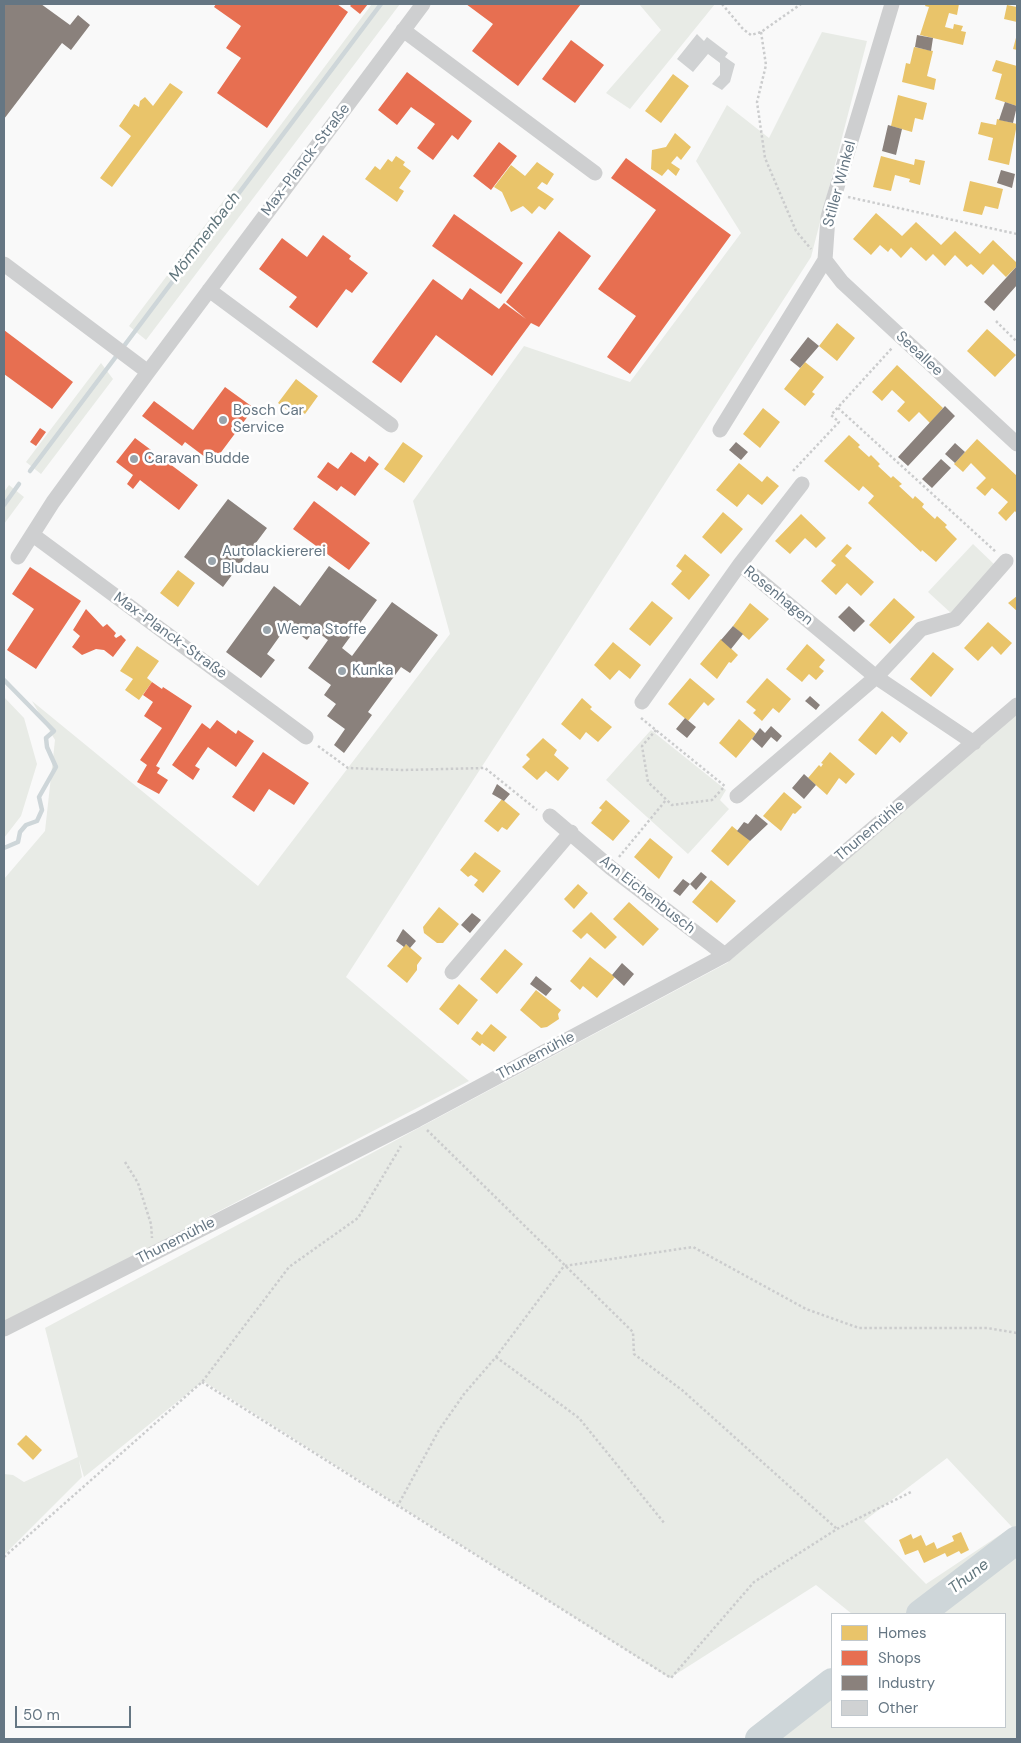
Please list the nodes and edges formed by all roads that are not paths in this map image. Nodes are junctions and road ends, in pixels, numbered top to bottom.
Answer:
1 (423, 4) edge
2 (892, 4) edge
3 (403, 30) junction
4 (595, 173) dead end
5 (824, 262) junction
6 (4, 264) edge
7 (209, 290) junction
8 (148, 372) junction
9 (391, 425) dead end
10 (720, 430) dead end
11 (1017, 444) edge
12 (802, 484) road end
13 (33, 535) junction
14 (18, 557) dead end
15 (1006, 561) road end
16 (740, 564) junction
17 (876, 677) junction
18 (642, 702) road end
19 (1017, 706) edge
20 (306, 737) road end
21 (974, 743) junction
22 (737, 796) road end
23 (550, 816) road end
24 (571, 832) junction
25 (725, 955) junction
26 (452, 972) dead end
27 (4, 1329) edge

1 - 3 street, Max-Planck-Straße
2 - 5 street, Stiller Winkel
3 - 4 street
3 - 7 street, Max-Planck-Straße
5 - 10 street, Stiller Winkel
5 - 11 street, Seeallee
6 - 8 street
7 - 8 street, Max-Planck-Straße
7 - 9 street
8 - 13 street, Max-Planck-Straße
12 - 16 street
13 - 14 street, Max-Planck-Straße
13 - 20 street, Max-Planck-Straße
15 - 17 street
16 - 17 street, Rosenhagen
16 - 18 street, Rosenhagen
17 - 21 street, Rosenhagen
17 - 22 street
19 - 21 street, Thunemühle
21 - 25 street, Thunemühle
23 - 24 street, Am Eichenbusch
24 - 25 street, Am Eichenbusch
24 - 26 street
25 - 27 street, Thunemühle

